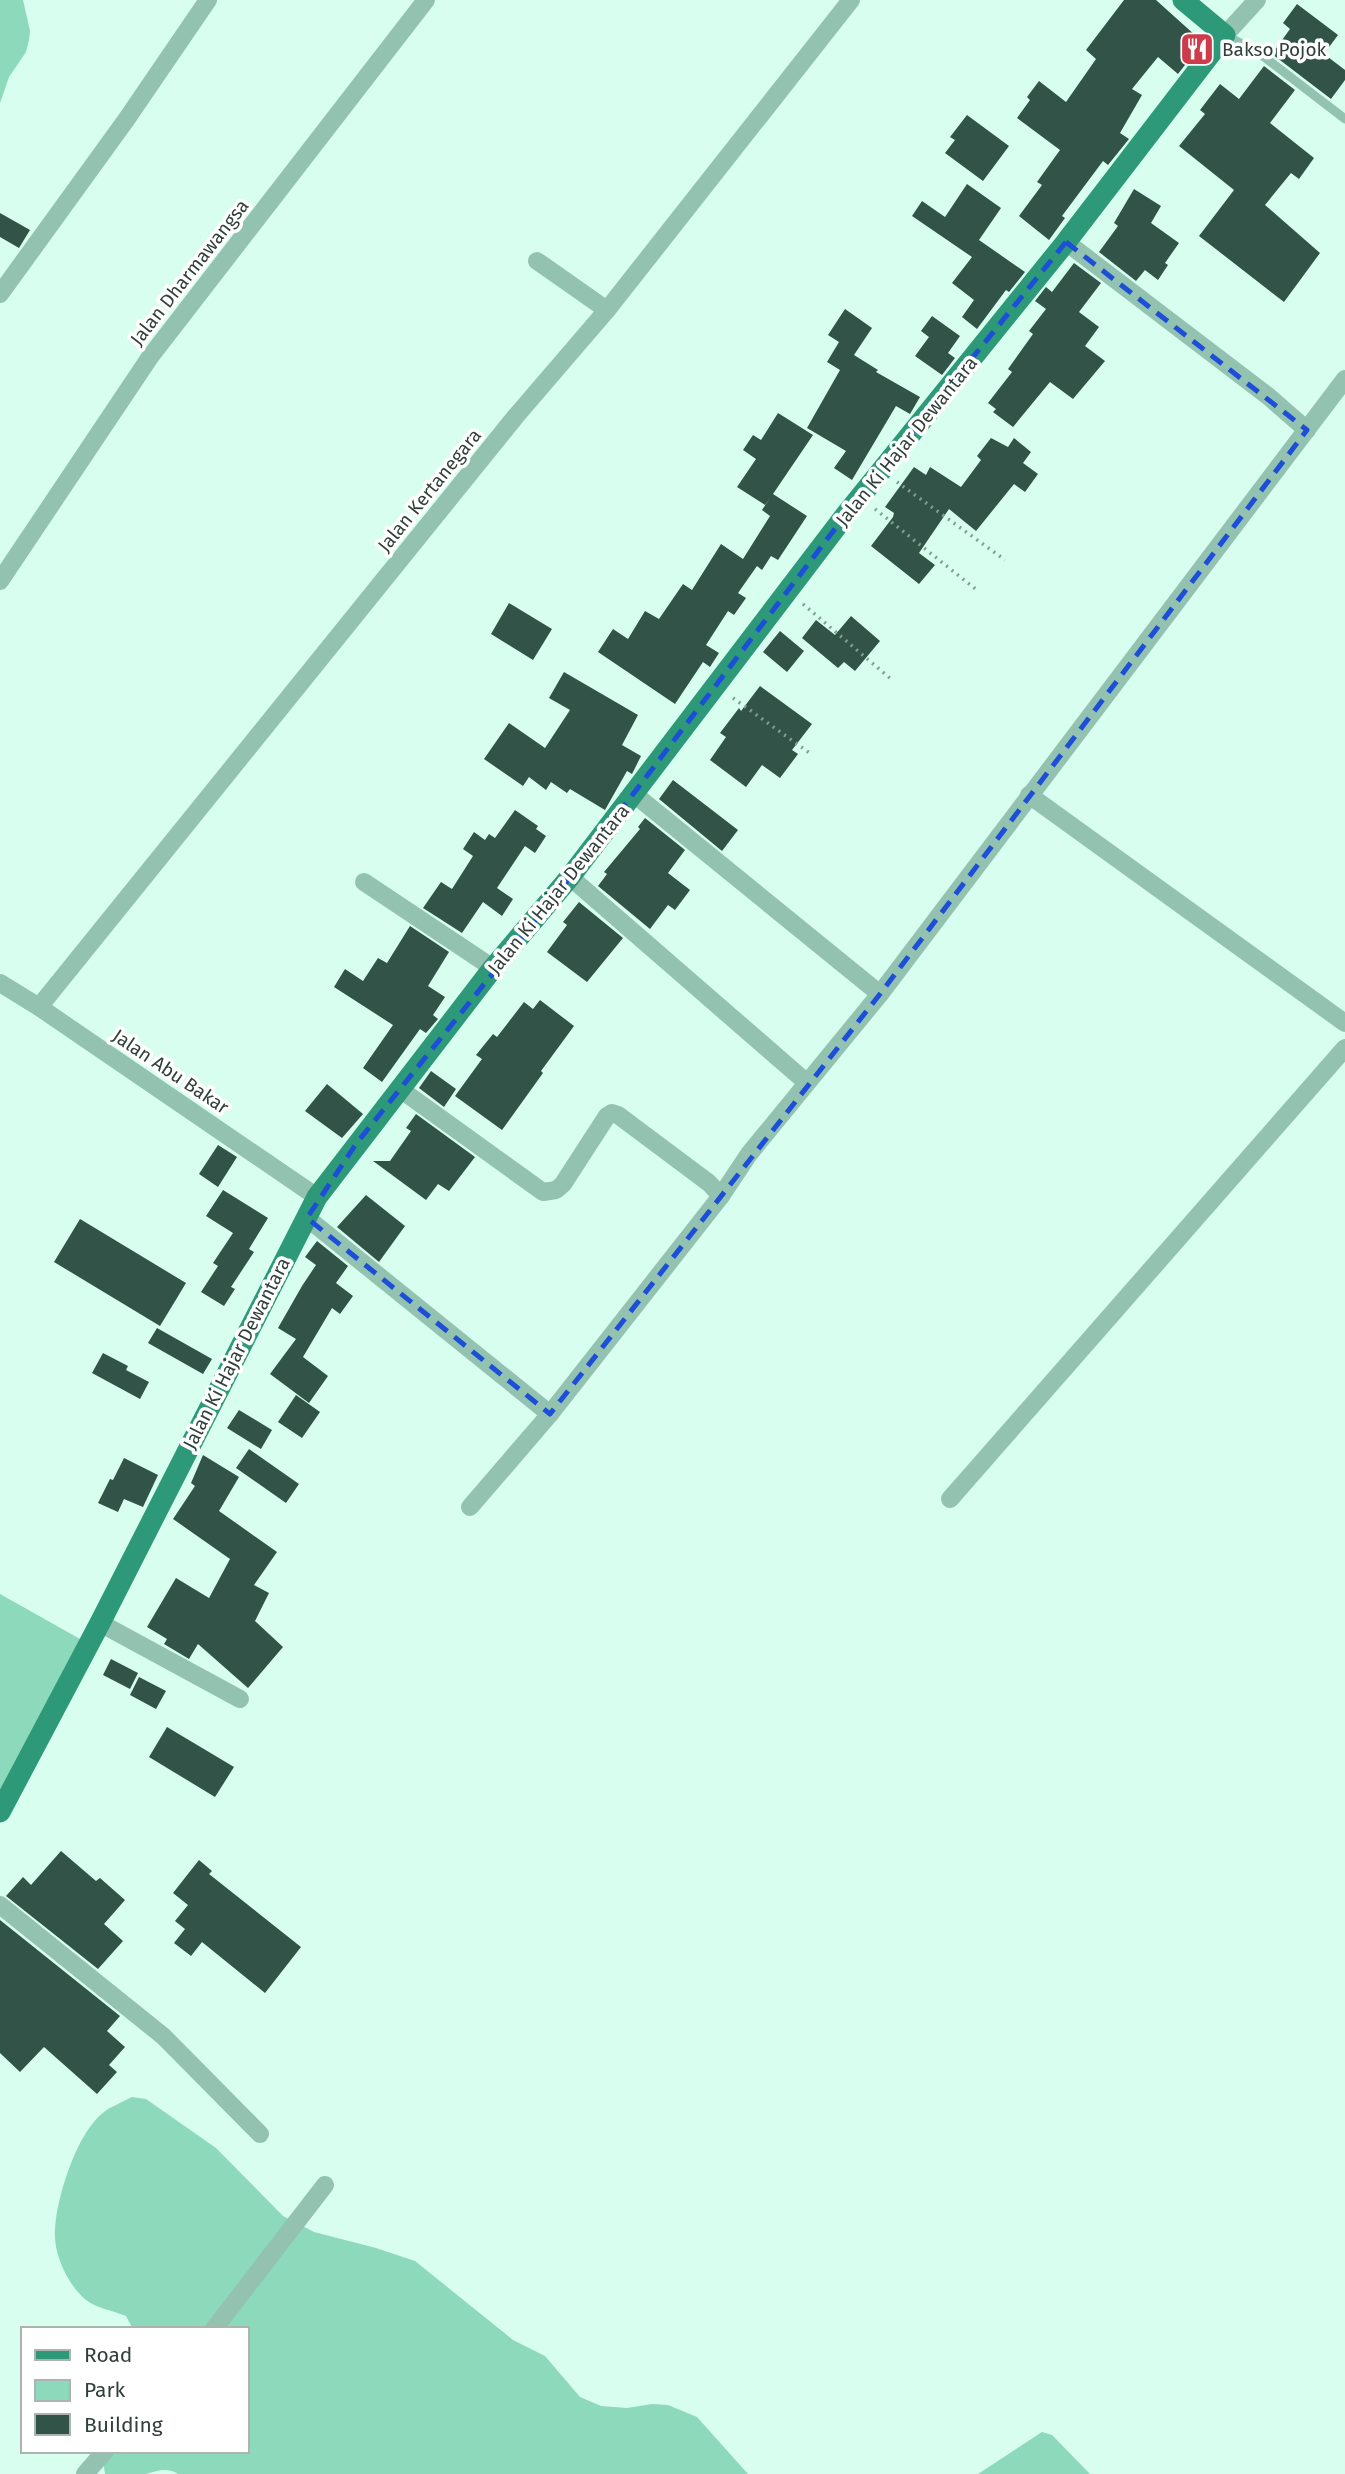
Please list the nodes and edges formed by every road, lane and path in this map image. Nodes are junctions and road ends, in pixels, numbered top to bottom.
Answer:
1 (208, 0) edge
2 (426, 0) edge
3 (851, 0) edge
4 (1183, 0) edge
5 (1257, 0) edge
6 (1225, 35) junction
7 (1345, 119) edge
8 (1066, 243) junction
9 (537, 261) dead end
10 (0, 294) edge
11 (607, 310) junction
12 (1345, 379) edge
13 (1307, 430) junction
14 (882, 470) junction
15 (860, 497) junction
16 (1005, 560) dead end
17 (0, 581) edge
18 (978, 591) dead end
19 (788, 592) junction
20 (892, 680) dead end
21 (716, 685) junction
22 (811, 754) dead end
23 (634, 794) junction
24 (1030, 795) junction
25 (570, 877) junction
26 (364, 882) dead end
27 (493, 968) junction
28 (0, 983) edge
29 (880, 994) junction
30 (39, 1007) junction
31 (1345, 1023) edge
32 (1345, 1048) edge
33 (806, 1082) junction
34 (400, 1089) junction
35 (721, 1196) junction
36 (317, 1197) junction
37 (307, 1218) junction
38 (550, 1414) junction
39 (950, 1499) dead end
40 (470, 1507) dead end
41 (100, 1623) junction
42 (240, 1699) dead end
43 (0, 1812) edge
44 (0, 1905) edge
45 (260, 2134) dead end
46 (325, 2185) dead end
47 (216, 2327) edge
48 (103, 2453) edge
49 (85, 2474) edge

1 - 10 street
2 - 17 street, Jalan Dharmawangsa
3 - 11 street, Jalan Kertanegara
4 - 6 main road
5 - 6 street
6 - 7 lane
6 - 8 main road, Jalan Ki Hajar Dewantara
8 - 13 street
8 - 14 main road, Jalan Ki Hajar Dewantara
9 - 11 street
11 - 30 street, Jalan Kertanegara
12 - 13 street
13 - 24 street
14 - 15 main road, Jalan Ki Hajar Dewantara
14 - 16 path
15 - 18 path
15 - 19 main road, Jalan Ki Hajar Dewantara
19 - 20 path
19 - 21 main road, Jalan Ki Hajar Dewantara
21 - 22 path
21 - 23 main road, Jalan Ki Hajar Dewantara
23 - 25 main road, Jalan Ki Hajar Dewantara
23 - 29 street
24 - 29 street
24 - 31 street
25 - 27 main road, Jalan Ki Hajar Dewantara
25 - 33 street
26 - 27 street
27 - 34 main road, Jalan Ki Hajar Dewantara
28 - 30 street, Jalan Abu Bakar
29 - 33 street
30 - 36 street, Jalan Abu Bakar
32 - 39 street
33 - 35 street
34 - 35 street
34 - 36 main road, Jalan Ki Hajar Dewantara
35 - 38 street
36 - 37 main road, Jalan Ki Hajar Dewantara
37 - 38 street
37 - 41 main road, Jalan Ki Hajar Dewantara
38 - 40 street
41 - 42 street
41 - 43 main road, Jalan Ki Hajar Dewantara
44 - 45 street
46 - 47 street
48 - 49 street

